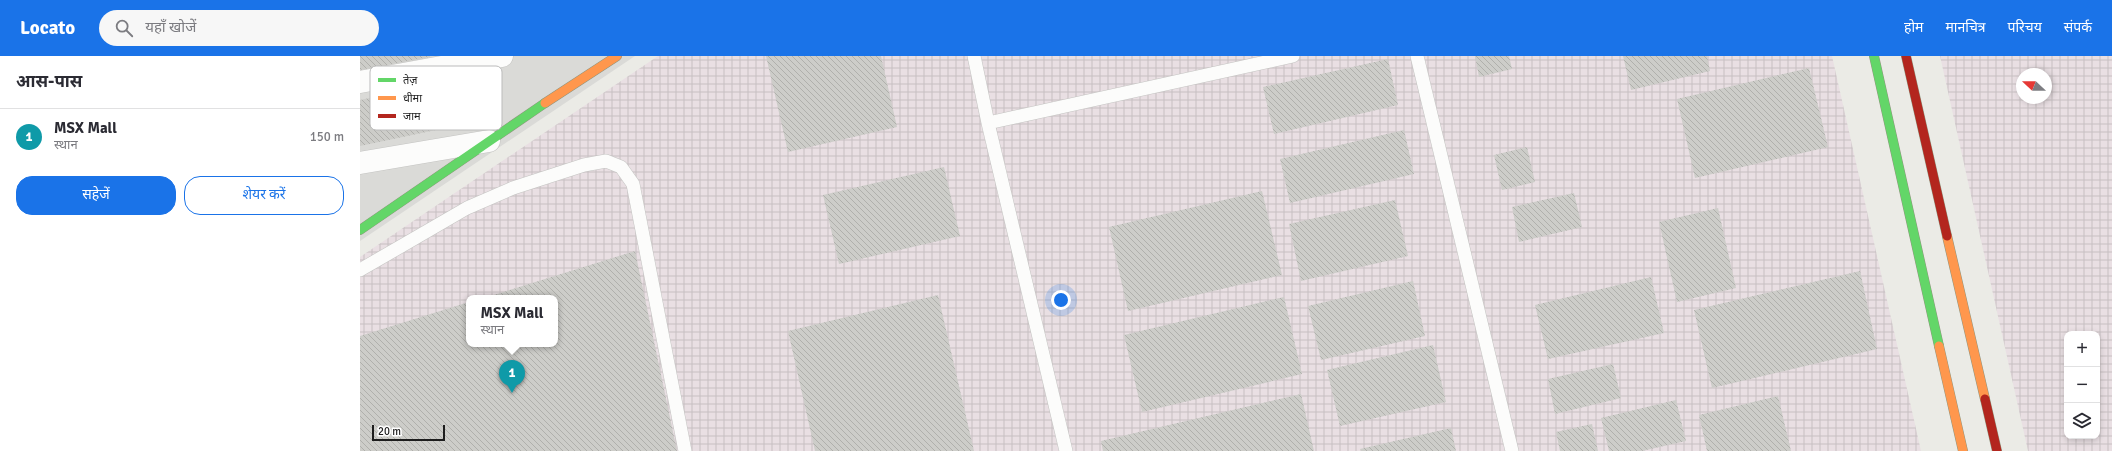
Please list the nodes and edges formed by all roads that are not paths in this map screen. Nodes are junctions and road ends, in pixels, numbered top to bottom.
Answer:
1 (502, 56) edge
2 (617, 56) edge
3 (974, 56) edge
4 (1293, 56) edge
5 (1417, 56) edge
6 (1874, 56) edge
7 (1906, 56) edge
8 (447, 66) edge
9 (370, 80) edge
10 (360, 82) edge
11 (988, 123) junction
12 (490, 141) junction
13 (360, 163) edge
14 (360, 230) edge
15 (360, 270) edge
16 (685, 451) edge
17 (1066, 451) edge
18 (1512, 451) edge
19 (1963, 451) edge
20 (1997, 451) edge

1 - 8 street
2 - 12 street
3 - 11 lane
4 - 11 lane
5 - 18 lane
6 - 19 street
7 - 20 street
9 - 10 street
11 - 17 lane
12 - 13 street
12 - 14 street
15 - 16 lane

